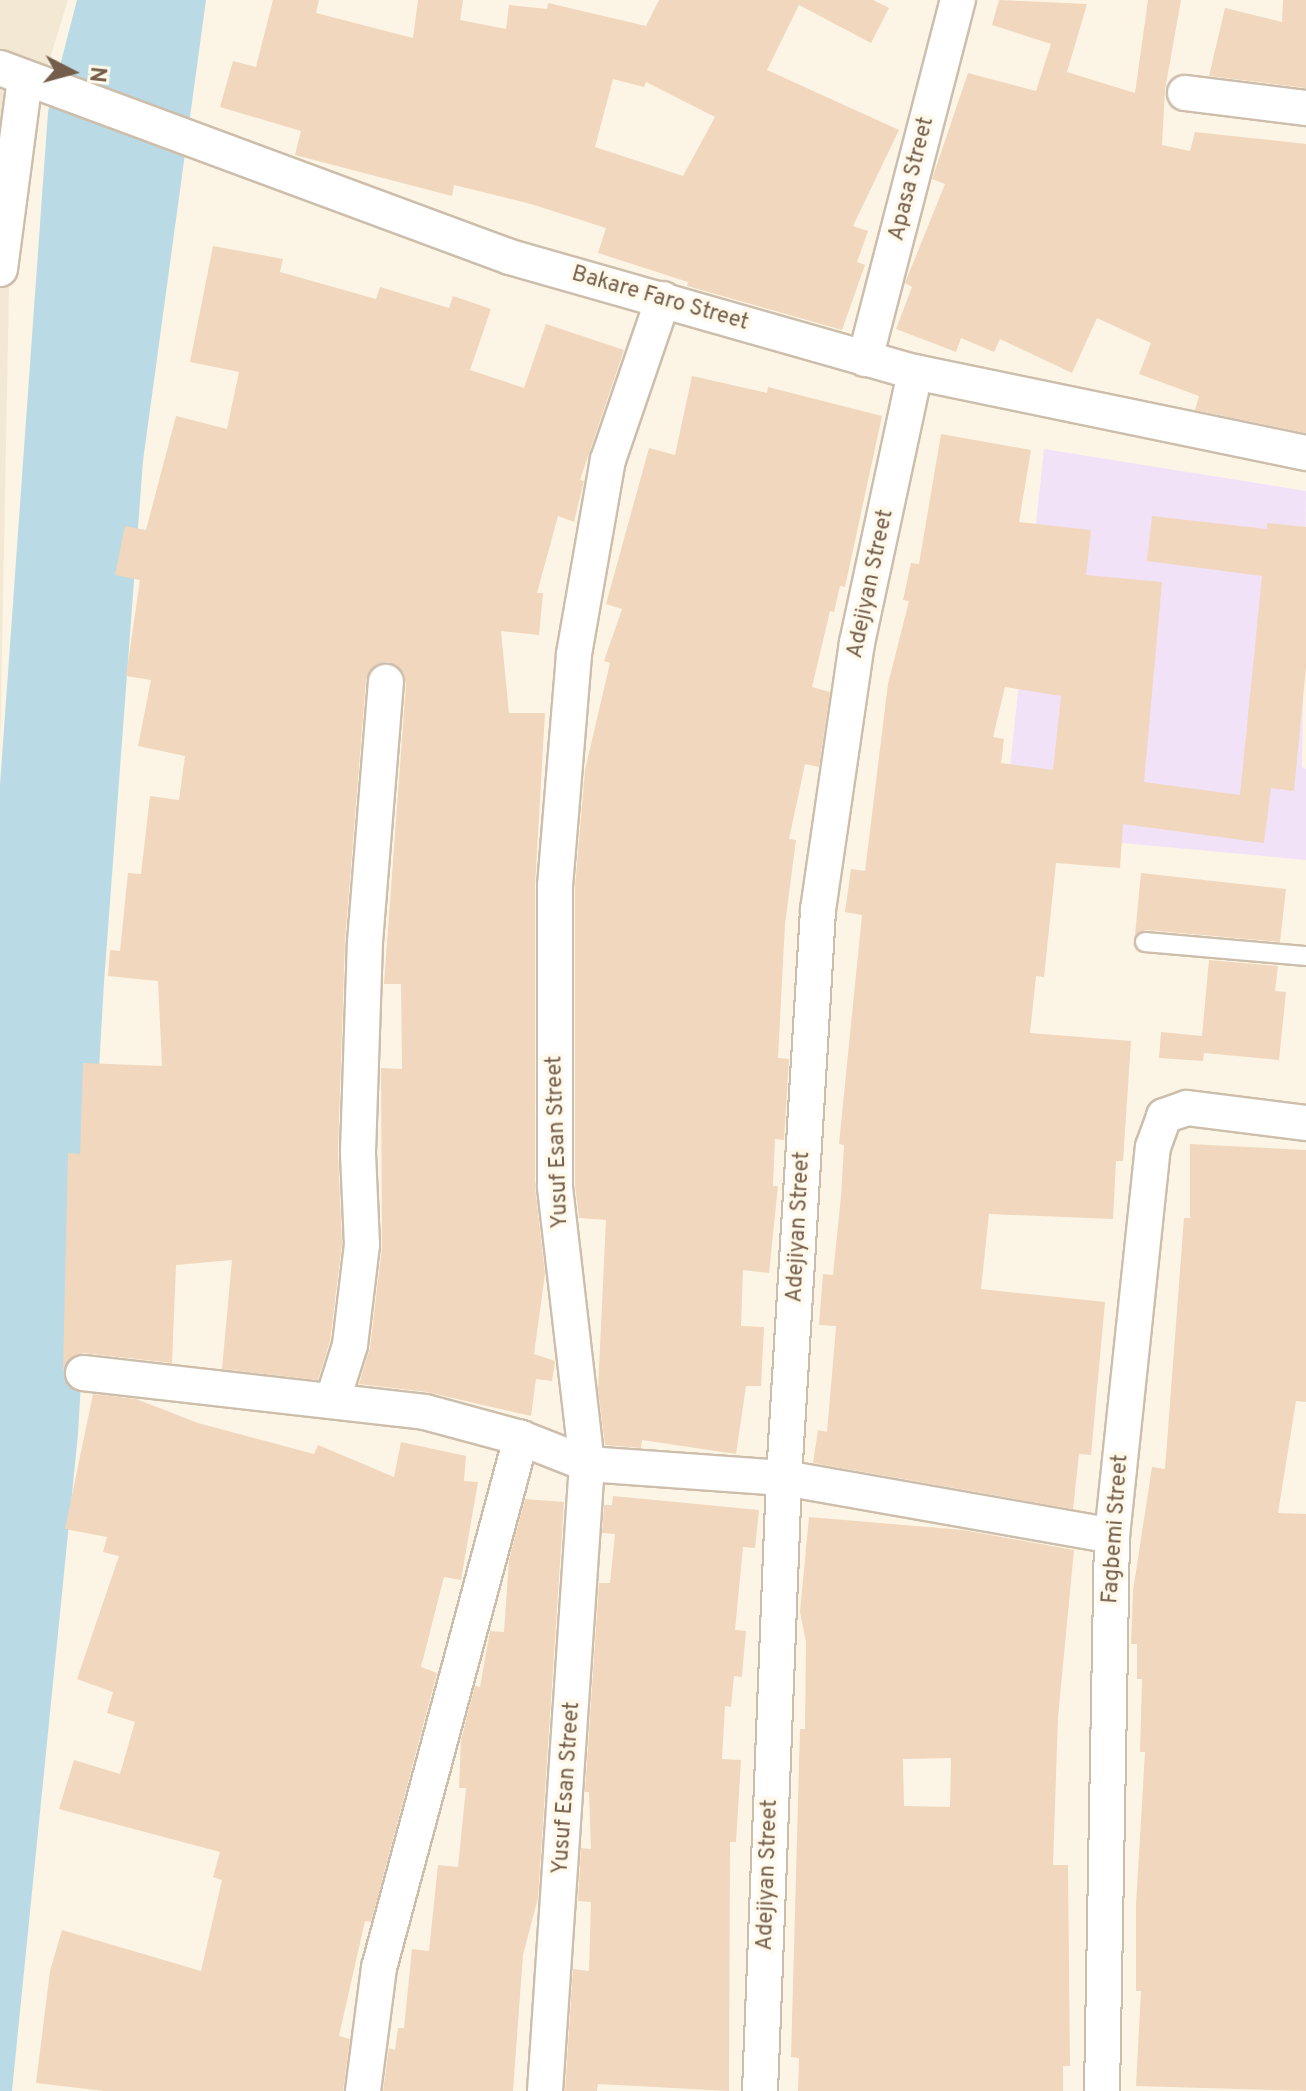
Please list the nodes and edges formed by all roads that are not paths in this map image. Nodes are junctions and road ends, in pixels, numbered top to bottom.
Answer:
1 (958, 0) edge
2 (19, 76) edge
3 (1185, 93) dead end
4 (1306, 108) edge
5 (0, 269) edge
6 (663, 299) junction
7 (865, 359) junction
8 (915, 372) junction
9 (1306, 453) edge
10 (386, 682) dead end
11 (1145, 942) dead end
12 (1306, 956) edge
13 (1306, 1123) edge
14 (83, 1373) dead end
15 (333, 1399) junction
16 (521, 1438) junction
17 (587, 1464) junction
18 (784, 1478) junction
19 (1112, 1536) junction
20 (363, 2091) edge
21 (545, 2091) edge
22 (760, 2091) edge
23 (1102, 2091) edge

1 - 7 street, Apasa Street
2 - 5 street
2 - 6 street, Bakare Faro Street
3 - 4 street
6 - 7 street, Bakare Faro Street
6 - 17 street, Yusuf Esan Street
7 - 8 street, Bakare Faro Street
8 - 9 street, Bakare Faro Street
8 - 18 street, Adejiyan Street
10 - 15 street
11 - 12 lane
13 - 19 street, Fagbemi Street
14 - 15 street
15 - 16 street
16 - 17 street
16 - 20 street
17 - 18 street
17 - 21 street, Yusuf Esan Street
18 - 19 street
18 - 22 street, Adejiyan Street
19 - 23 street, Fagbemi Street

